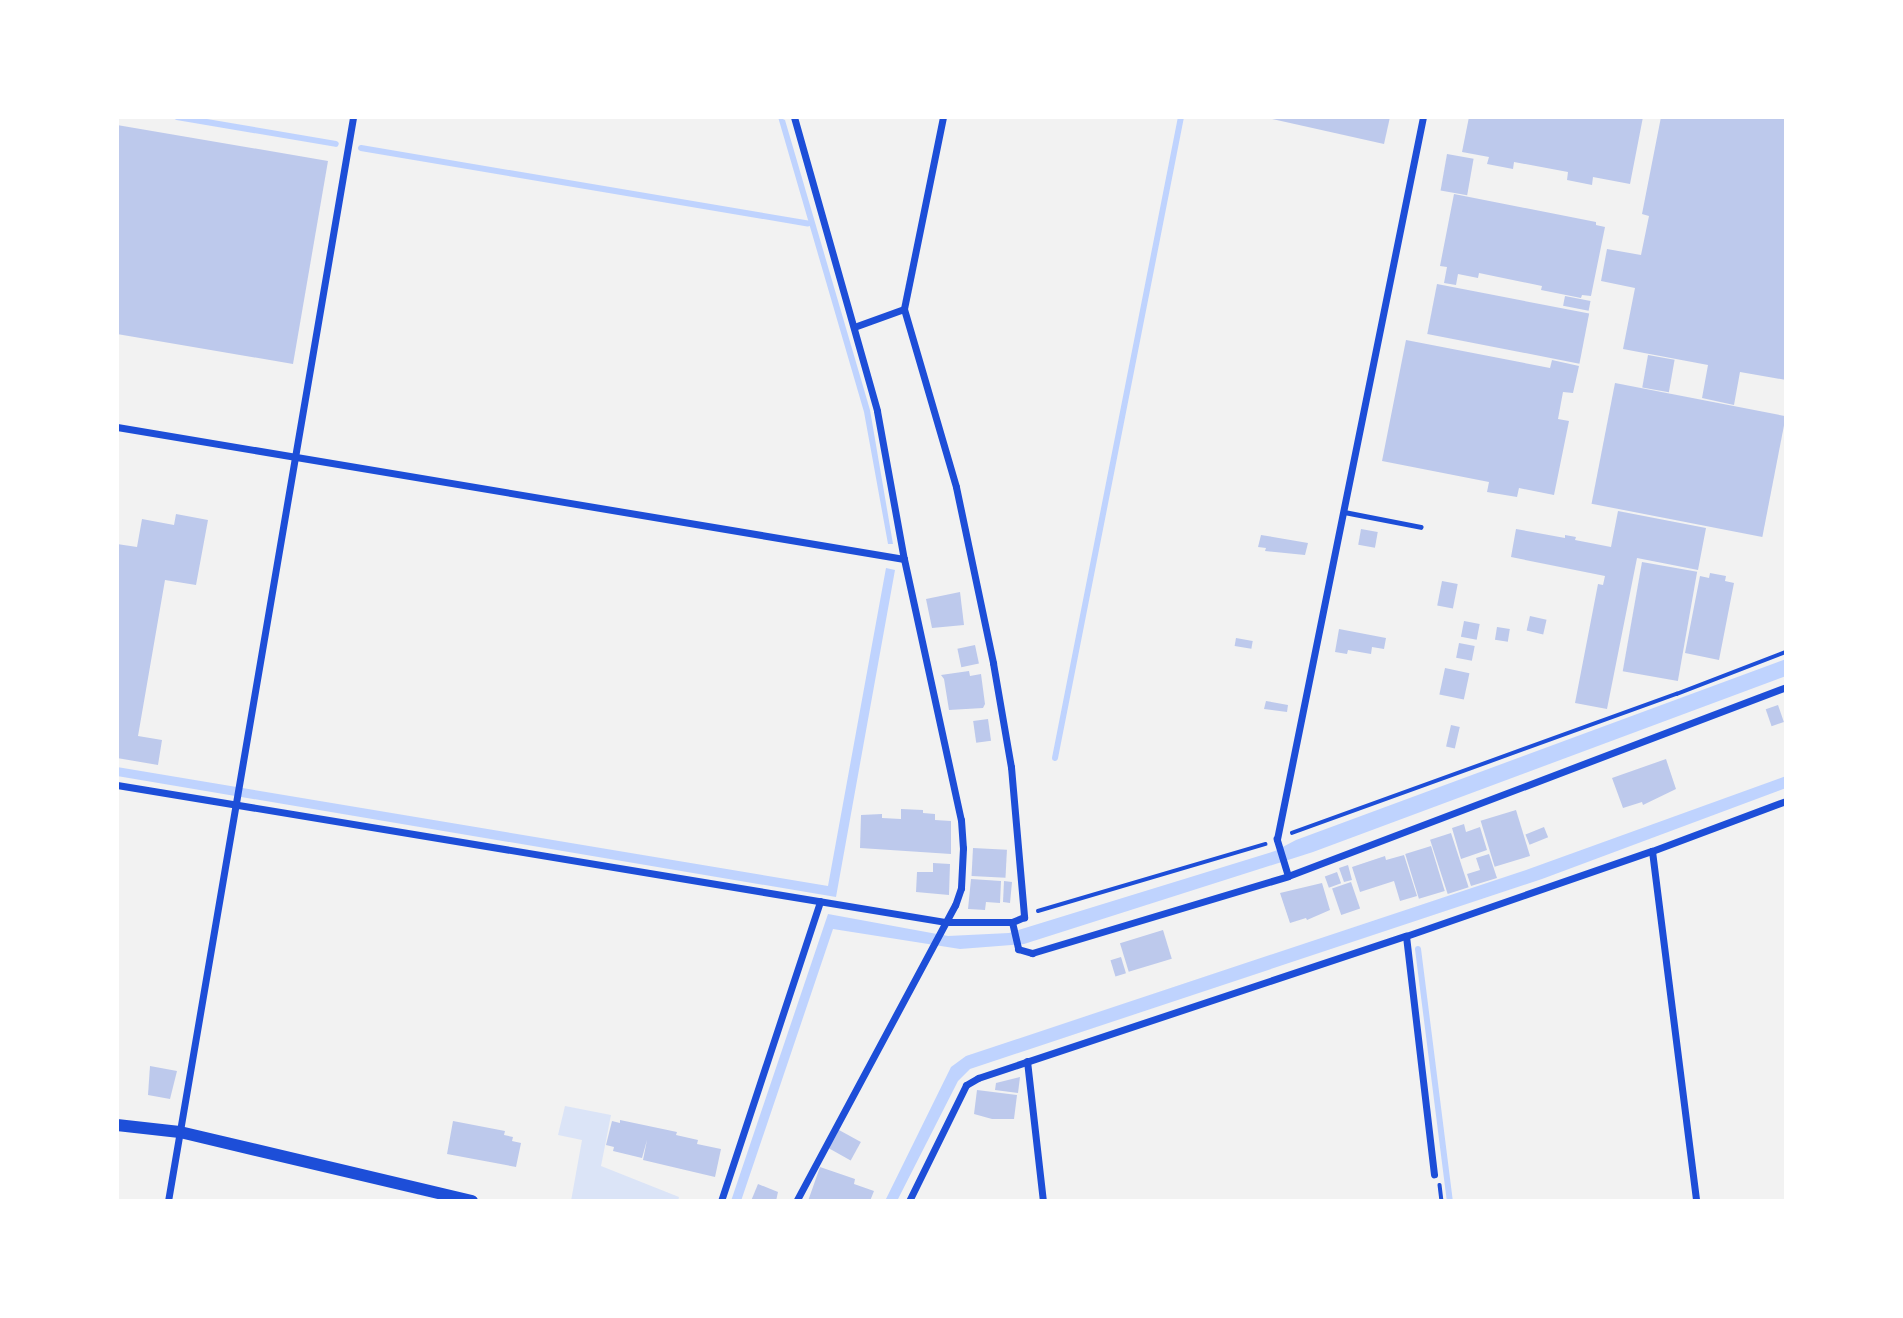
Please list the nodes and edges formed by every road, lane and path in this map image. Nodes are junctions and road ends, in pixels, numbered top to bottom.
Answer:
1 (353, 117) edge
2 (794, 117) edge
3 (943, 117) edge
4 (1423, 117) edge
5 (904, 309) junction
6 (854, 327) junction
7 (117, 428) edge
8 (296, 456) junction
9 (1344, 512) junction
10 (1421, 527) dead end
11 (904, 559) junction
12 (1786, 652) edge
13 (1786, 687) edge
14 (117, 785) edge
15 (1786, 801) edge
16 (236, 805) junction
17 (1278, 842) junction
18 (1652, 851) junction
19 (1288, 876) junction
20 (820, 901) junction
21 (1024, 917) junction
22 (1013, 924) junction
23 (943, 925) junction
24 (1406, 936) junction
25 (1027, 1061) junction
26 (117, 1125) edge
27 (180, 1132) junction
28 (1434, 1174) dead end
29 (168, 1201) edge
30 (472, 1201) edge
31 (720, 1201) edge
32 (796, 1201) edge
33 (909, 1201) edge
34 (1043, 1201) edge
35 (1696, 1201) edge

1 - 8 street
2 - 6 street
3 - 5 street
4 - 9 street
5 - 6 street
5 - 21 street
6 - 11 street
7 - 8 street
8 - 11 street
8 - 16 street
9 - 10 lane
9 - 17 street
11 - 23 street
12 - 17 path
13 - 19 street
14 - 16 street
15 - 18 street
16 - 20 street
16 - 27 street
17 - 19 street
17 - 21 path
18 - 24 street
18 - 35 street
19 - 22 street
20 - 23 street
20 - 31 street
21 - 22 street
22 - 23 street
23 - 32 street
24 - 25 street
24 - 28 street
25 - 33 street
25 - 34 street
26 - 27 street
27 - 29 street
27 - 30 street

